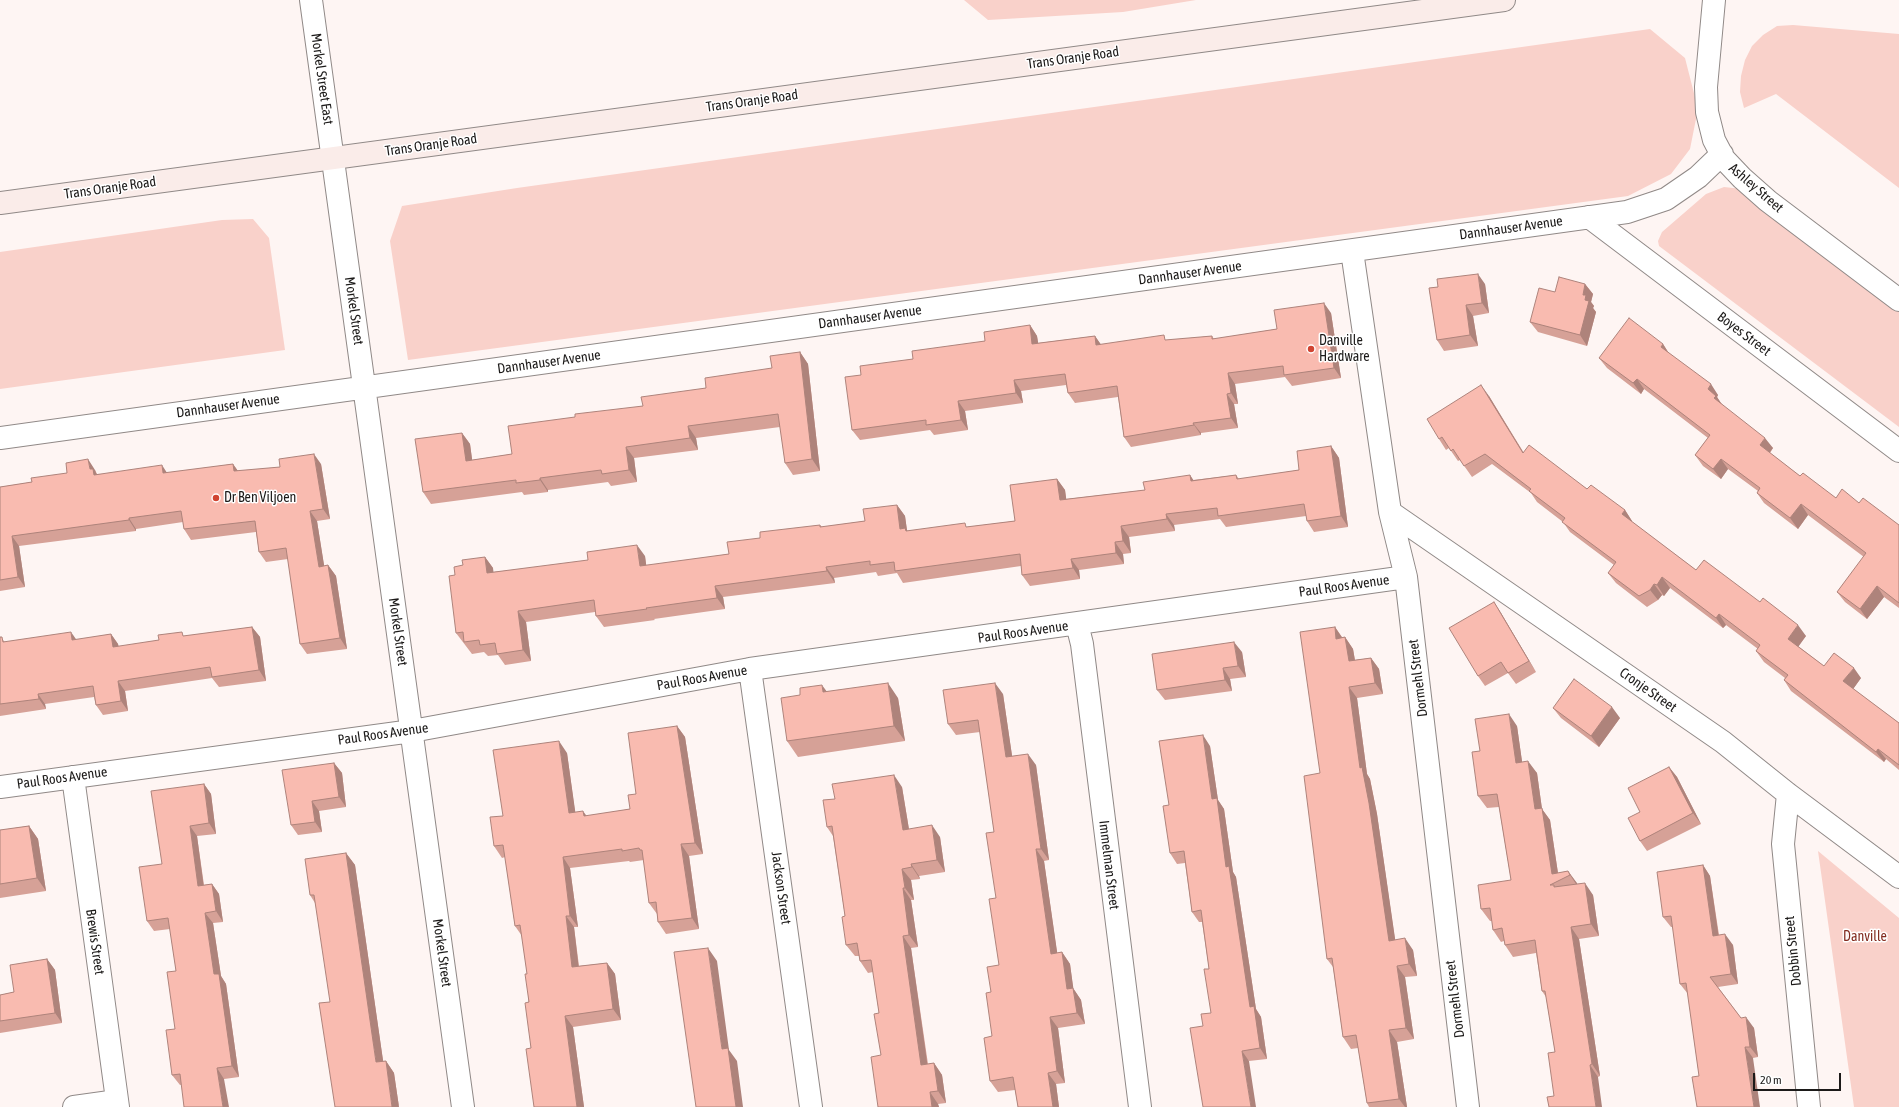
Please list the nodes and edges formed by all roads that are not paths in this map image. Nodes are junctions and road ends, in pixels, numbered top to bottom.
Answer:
1 (312, 0) edge
2 (1504, 0) edge
3 (1714, 0) edge
4 (1722, 154) junction
5 (333, 158) junction
6 (0, 203) edge
7 (1589, 217) junction
8 (1352, 251) junction
9 (1899, 300) edge
10 (364, 387) junction
11 (0, 438) edge
12 (1899, 451) edge
13 (1390, 512) junction
14 (1406, 577) junction
15 (1077, 624) junction
16 (750, 669) junction
17 (412, 731) junction
18 (73, 777) junction
19 (0, 787) edge
20 (1788, 794) junction
21 (1899, 877) edge
22 (118, 1104) edge
23 (74, 1107) edge
24 (463, 1107) edge
25 (811, 1107) edge
26 (1140, 1107) edge
27 (1468, 1107) edge
28 (1809, 1107) edge

1 - 5 street, Morkel Street East
2 - 5 main road, Trans Oranje Road
3 - 4 street, Ashley Street
4 - 7 street, Dannhauser Avenue
4 - 9 street, Ashley Street
5 - 6 main road, Trans Oranje Road
5 - 10 street, Morkel Street
7 - 8 street, Dannhauser Avenue
7 - 12 street, Boyes Street
8 - 10 street, Dannhauser Avenue
8 - 13 street, Dormehl Street
10 - 11 street, Dannhauser Avenue
10 - 17 street, Morkel Street
13 - 14 street, Dormehl Street
13 - 20 street, Cronje Street
14 - 15 street, Paul Roos Avenue
14 - 27 street, Dormehl Street
15 - 16 street, Paul Roos Avenue
15 - 26 street, Immelman Street
16 - 17 street, Paul Roos Avenue
16 - 25 street, Jackson Street
17 - 18 street, Paul Roos Avenue
17 - 24 street, Morkel Street
18 - 19 street, Paul Roos Avenue
18 - 22 street, Brewis Street
20 - 21 street, Cronje Street
20 - 28 street, Dobbin Street
22 - 23 street

